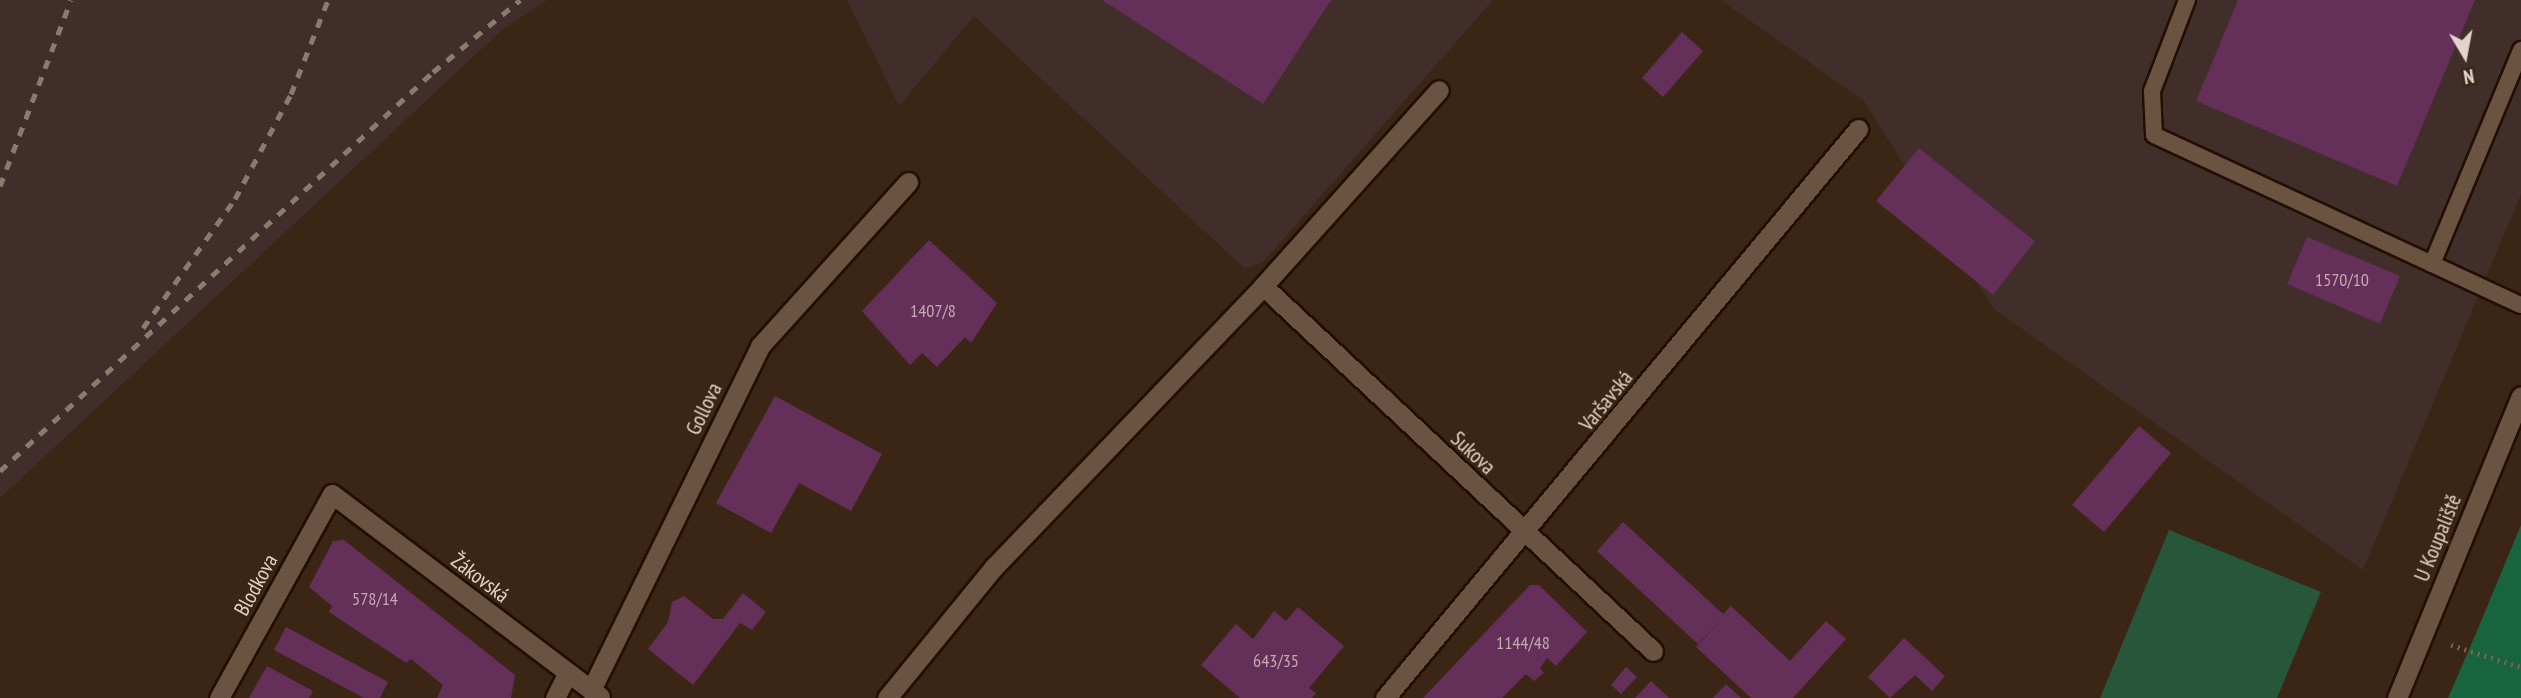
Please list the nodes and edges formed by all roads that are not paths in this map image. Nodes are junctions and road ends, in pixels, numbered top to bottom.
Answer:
1 (2187, 0) edge
2 (2521, 50) edge
3 (1439, 90) dead end
4 (1858, 129) dead end
5 (908, 182) dead end
6 (2432, 264) junction
7 (1264, 286) junction
8 (2521, 305) edge
9 (2521, 396) edge
10 (332, 494) joint
11 (1525, 533) junction
12 (1653, 651) dead end
13 (568, 673) junction
14 (596, 694) edge
15 (219, 698) edge
16 (555, 698) edge
17 (887, 698) edge
18 (1385, 698) edge
19 (2397, 698) edge

1 - 6 lane
2 - 6 lane
3 - 7 street
4 - 11 street, Varšavská
5 - 14 street, Gollova
6 - 8 lane
7 - 11 street, Sukova
7 - 17 street
9 - 19 street, U Koupaliště
10 - 13 street, Žákovská
10 - 15 street, Blodkova
11 - 12 street, Sukova
11 - 18 street, Varšavská
13 - 14 street, Žákovská
13 - 16 street

